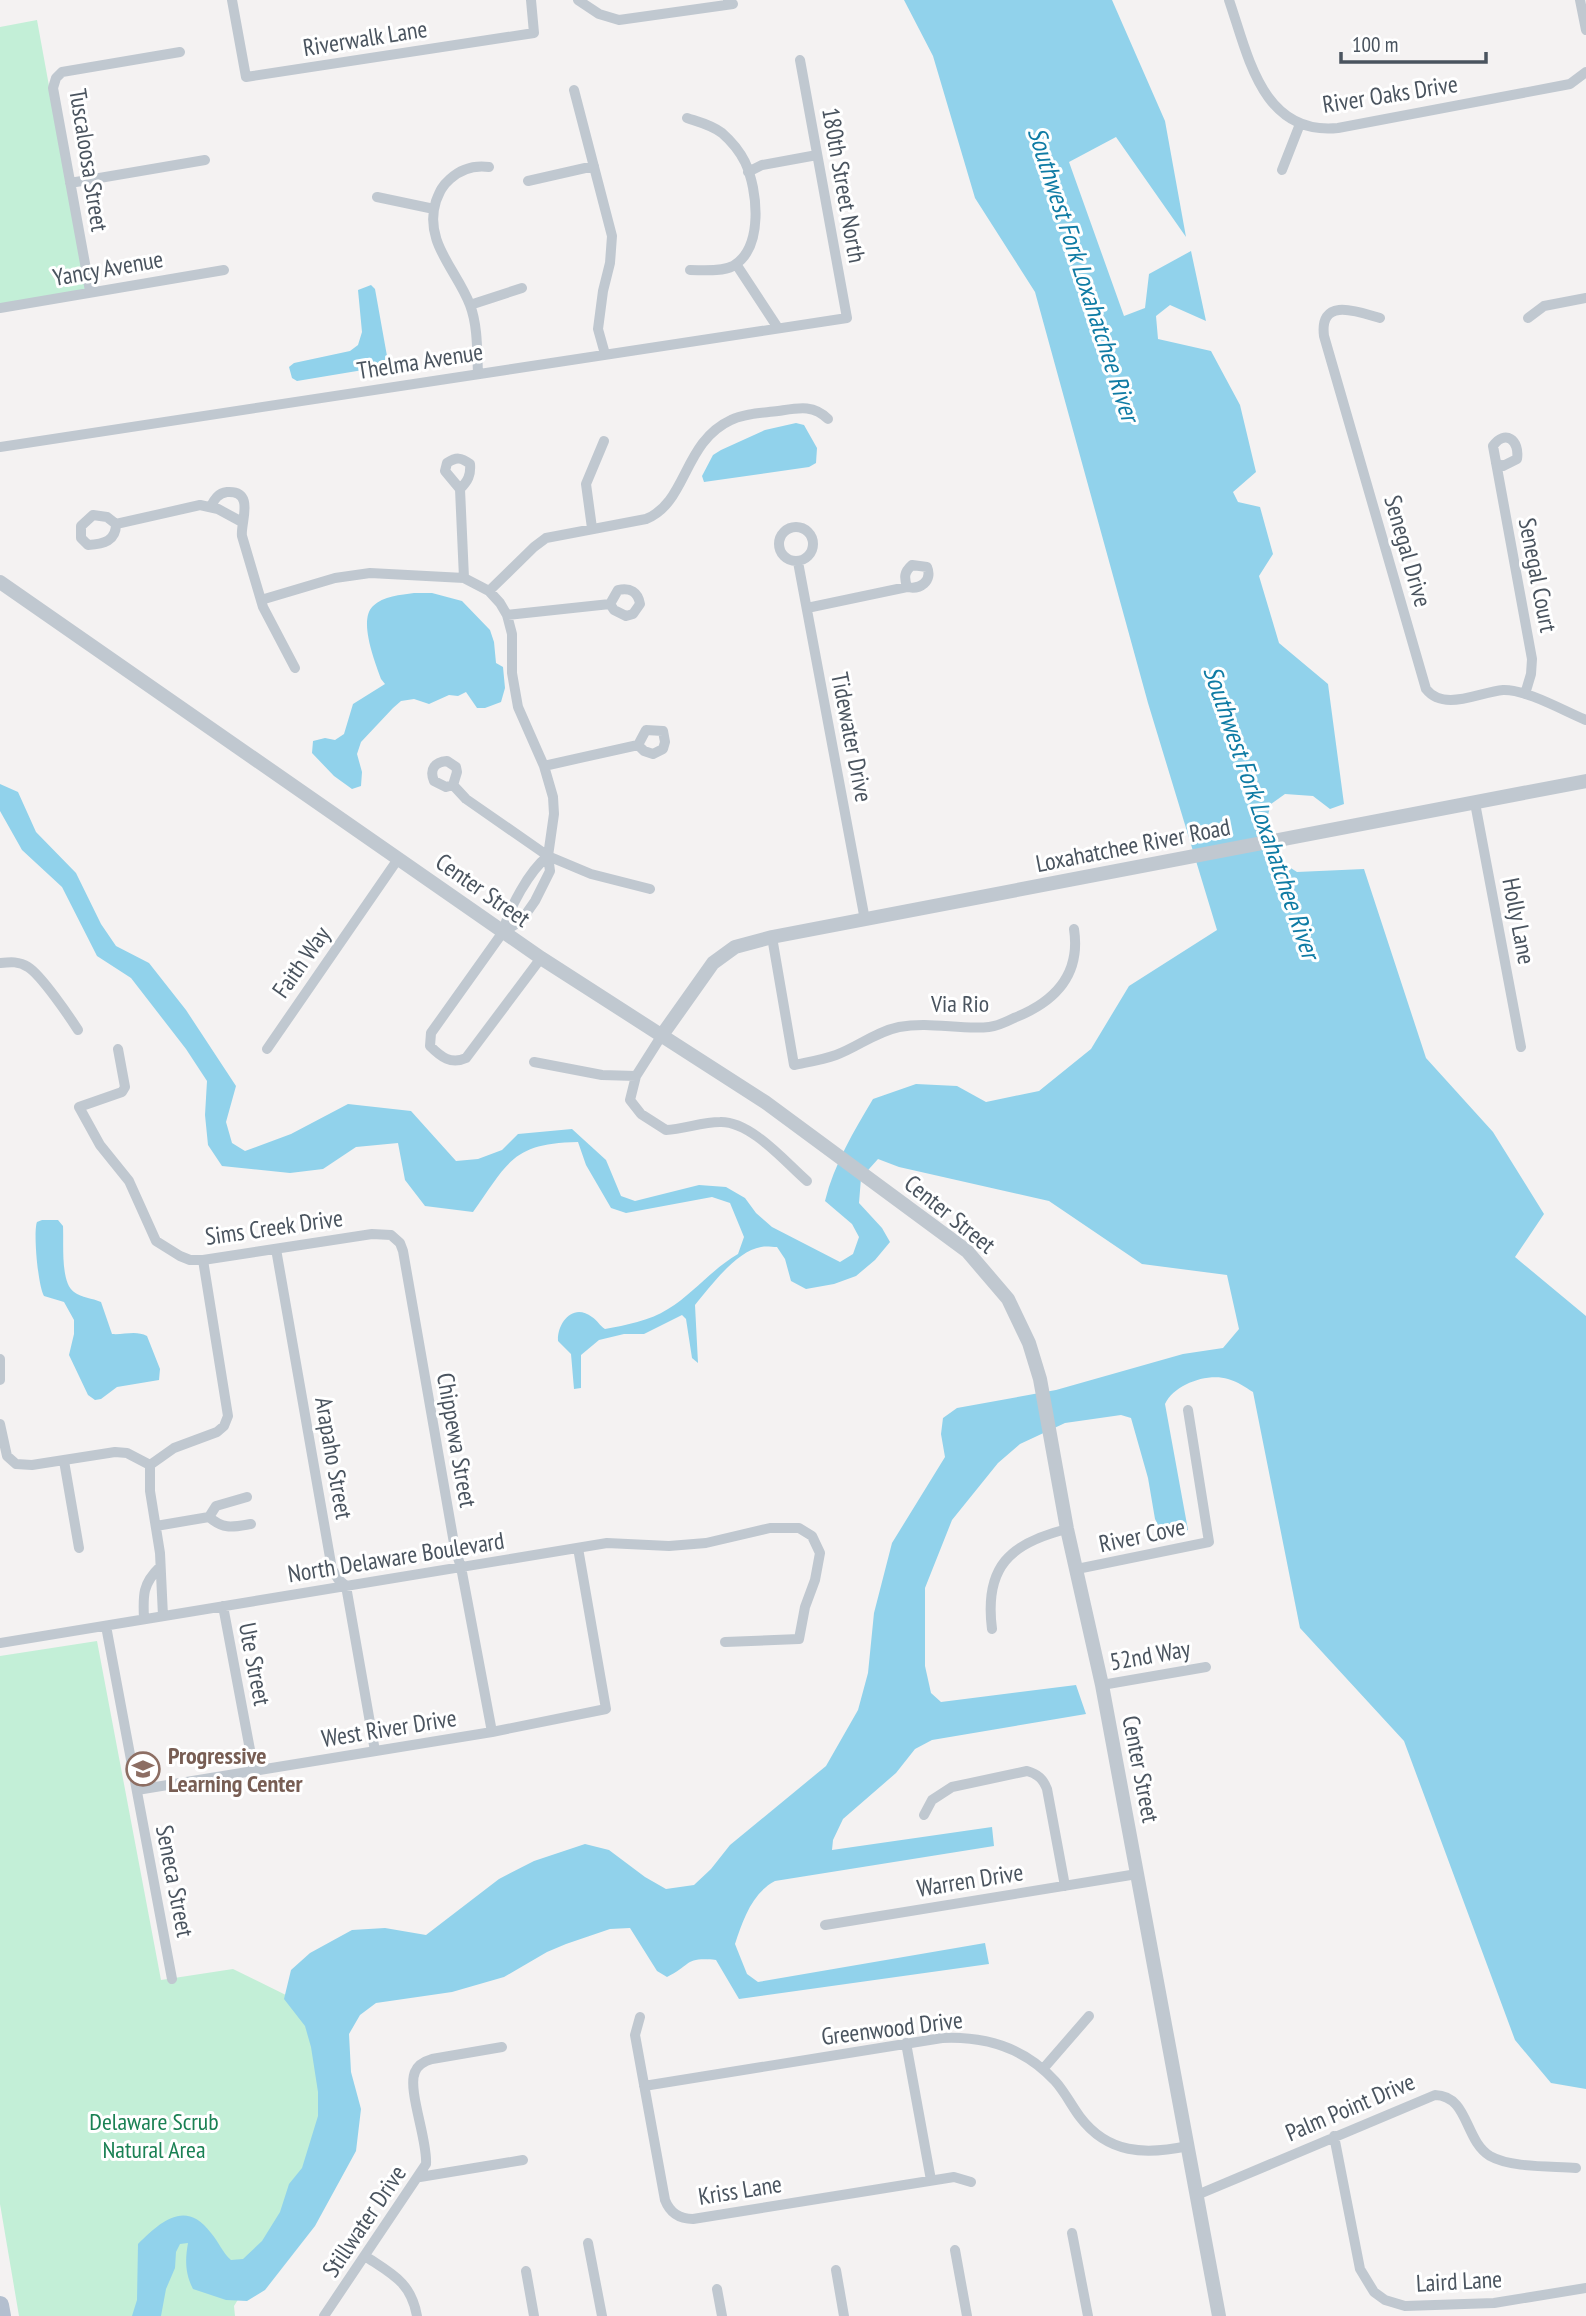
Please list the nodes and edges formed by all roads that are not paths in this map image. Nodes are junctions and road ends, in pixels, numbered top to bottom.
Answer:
1 (232, 0) edge
2 (531, 0) edge
3 (578, 0) edge
4 (728, 0) edge
5 (1229, 0) edge
6 (1580, 0) edge
7 (1586, 30) edge
8 (180, 52) dead end
9 (800, 60) dead end
10 (1586, 72) edge
11 (574, 90) dead end
12 (687, 118) dead end
13 (1300, 124) junction
14 (817, 155) junction
15 (205, 160) dead end
16 (594, 166) junction
17 (489, 167) dead end
18 (1282, 170) dead end
19 (748, 173) junction
20 (528, 181) dead end
21 (70, 183) junction
22 (377, 197) dead end
23 (434, 209) junction
24 (736, 264) junction
25 (224, 270) dead end
26 (691, 270) dead end
27 (522, 288) dead end
28 (90, 292) junction
29 (1586, 298) edge
30 (470, 305) junction
31 (0, 308) edge
32 (847, 318) joint
33 (1380, 318) dead end
34 (1528, 318) dead end
35 (778, 328) junction
36 (605, 355) junction
37 (478, 374) junction
38 (828, 419) dead end
39 (604, 441) dead end
40 (0, 447) edge
41 (1496, 463) dead end
42 (460, 489) dead end
43 (211, 506) junction
44 (242, 522) junction
45 (116, 524) dead end
46 (592, 528) junction
47 (798, 562) dead end
48 (464, 578) junction
49 (0, 582) edge
50 (907, 587) dead end
51 (489, 592) junction
52 (261, 600) junction
53 (610, 604) dead end
54 (807, 608) junction
55 (507, 615) junction
56 (295, 668) dead end
57 (1525, 694) junction
58 (1586, 720) edge
59 (638, 744) dead end
60 (544, 766) junction
61 (1586, 781) edge
62 (453, 785) dead end
63 (1475, 803) junction
64 (548, 856) junction
65 (398, 859) junction
66 (650, 889) dead end
67 (865, 920) junction
68 (1074, 929) dead end
69 (503, 932) junction
70 (772, 937) junction
71 (541, 958) junction
72 (0, 963) edge
73 (78, 1030) dead end
74 (662, 1035) junction
75 (1521, 1047) dead end
76 (118, 1049) dead end
77 (267, 1049) dead end
78 (534, 1062) dead end
79 (636, 1076) junction
80 (807, 1181) dead end
81 (395, 1238) joint
82 (276, 1249) junction
83 (202, 1260) junction
84 (0, 1359) edge
85 (0, 1380) edge
86 (1188, 1410) dead end
87 (0, 1424) edge
88 (64, 1461) junction
89 (150, 1465) junction
90 (247, 1497) dead end
91 (209, 1517) junction
92 (251, 1524) dead end
93 (156, 1526) junction
94 (1067, 1530) junction
95 (79, 1548) dead end
96 (578, 1548) junction
97 (160, 1567) junction
98 (461, 1567) junction
99 (1077, 1569) junction
100 (346, 1586) junction
101 (223, 1606) junction
102 (163, 1616) junction
103 (144, 1619) junction
104 (106, 1626) junction
105 (992, 1629) dead end
106 (725, 1642) dead end
107 (0, 1643) edge
108 (1206, 1667) dead end
109 (1102, 1685) junction
110 (492, 1732) junction
111 (375, 1751) junction
112 (254, 1771) junction
113 (137, 1790) junction
114 (924, 1815) dead end
115 (1130, 1875) junction
116 (1065, 1886) junction
117 (825, 1924) dead end
118 (172, 1979) dead end
119 (1089, 2016) dead end
120 (640, 2017) dead end
121 (906, 2043) junction
122 (502, 2047) dead end
123 (1043, 2069) junction
124 (644, 2086) junction
125 (1334, 2136) junction
126 (1188, 2146) junction
127 (523, 2160) dead end
128 (1576, 2168) dead end
129 (420, 2177) junction
130 (931, 2180) junction
131 (971, 2182) dead end
132 (1197, 2194) junction
133 (1072, 2233) dead end
134 (588, 2243) dead end
135 (955, 2250) dead end
136 (365, 2256) junction
137 (836, 2270) dead end
138 (526, 2271) dead end
139 (1586, 2288) edge
140 (717, 2289) dead end
141 (0, 2305) edge
142 (2, 2316) edge
143 (324, 2316) edge
144 (417, 2316) edge
145 (534, 2316) edge
146 (602, 2316) edge
147 (722, 2316) edge
148 (844, 2316) edge
149 (967, 2316) edge
150 (1088, 2316) edge
151 (1219, 2316) edge

1 - 2 street, Riverwalk Lane
3 - 4 street
5 - 13 street, River Oaks Drive
6 - 7 street
8 - 21 street, Tuscaloosa Street
9 - 14 street, 180th Street North
10 - 13 street, River Oaks Drive
11 - 16 street
12 - 19 street
13 - 18 street
14 - 19 street
14 - 32 street, 180th Street North
15 - 21 street
16 - 20 street
16 - 36 street
17 - 23 street
19 - 24 street
21 - 28 street, Tuscaloosa Street
22 - 23 street
23 - 30 street
24 - 26 street
24 - 35 street
25 - 28 street, Yancy Avenue
27 - 30 street
28 - 31 street, Yancy Avenue
29 - 34 street
30 - 37 street
32 - 35 street, Thelma Avenue
33 - 57 street, Senegal Drive
35 - 36 street, Thelma Avenue
36 - 37 street, Thelma Avenue
37 - 40 street, Thelma Avenue
38 - 46 street
39 - 46 street
41 - 57 street, Senegal Court
42 - 48 street
43 - 44 street
43 - 44 street
43 - 45 street
44 - 52 street
46 - 51 street
47 - 54 street, Tidewater Drive
48 - 51 street
48 - 52 street
49 - 65 street, Center Street
50 - 54 street
51 - 55 street
52 - 56 street
53 - 55 street
54 - 67 street, Tidewater Drive
55 - 60 street
57 - 58 street, Senegal Drive
59 - 60 street
60 - 64 street
61 - 63 street, Loxahatchee River Road
62 - 64 street
63 - 67 street, Loxahatchee River Road
63 - 75 street, Holly Lane
64 - 66 street
64 - 69 street
64 - 69 street
65 - 69 street, Center Street
65 - 77 street, Faith Way
67 - 70 street, Loxahatchee River Road
68 - 70 street, Via Rio
69 - 71 street, Center Street
69 - 71 street
70 - 74 street, Loxahatchee River Road
71 - 74 street, Center Street
72 - 73 street
74 - 79 street
74 - 94 street, Center Street
76 - 83 street, Sims Creek Drive
78 - 79 street
79 - 80 street
81 - 82 street, Sims Creek Drive
81 - 98 street, Chippewa Street
82 - 83 street, Sims Creek Drive
82 - 100 street, Arapaho Street
83 - 89 street
84 - 85 street
86 - 99 street, River Cove
87 - 88 street
88 - 89 street
88 - 95 street
89 - 93 street
90 - 91 street
91 - 92 street
91 - 93 street
93 - 97 street
94 - 99 street, Center Street
94 - 105 street
96 - 98 street, North Delaware Boulevard
96 - 106 street, North Delaware Boulevard
96 - 110 street, West River Drive
97 - 102 street
97 - 103 street
98 - 100 street, North Delaware Boulevard
98 - 110 street, Chippewa Street
99 - 109 street, Center Street
100 - 101 street, North Delaware Boulevard
100 - 111 street, Arapaho Street
101 - 102 street, North Delaware Boulevard
101 - 112 street, Ute Street
102 - 103 street, North Delaware Boulevard
103 - 104 street, North Delaware Boulevard
104 - 107 street, North Delaware Boulevard
104 - 113 street, Seneca Street
108 - 109 street, 52nd Way
109 - 115 street, Center Street
110 - 111 street, West River Drive
111 - 112 street, West River Drive
112 - 113 street, West River Drive
113 - 118 street, Seneca Street
114 - 116 street
115 - 116 street, Warren Drive
115 - 126 street, Center Street
116 - 117 street, Warren Drive
119 - 123 street
120 - 124 street, Kriss Lane
121 - 123 street, Greenwood Drive
121 - 124 street, Greenwood Drive
121 - 130 street
122 - 129 street, Stillwater Drive
123 - 126 street, Greenwood Drive
124 - 130 street, Kriss Lane
125 - 128 street, Palm Point Drive
125 - 132 street, Palm Point Drive
125 - 139 street, Laird Lane
126 - 132 street, Center Street
127 - 129 street
129 - 136 street, Stillwater Drive
130 - 131 street, Kriss Lane
132 - 151 street, Center Street
133 - 150 street
134 - 146 street
135 - 149 street
136 - 143 street, Stillwater Drive
136 - 144 street
137 - 148 street
138 - 145 street
140 - 147 street
141 - 142 main road

